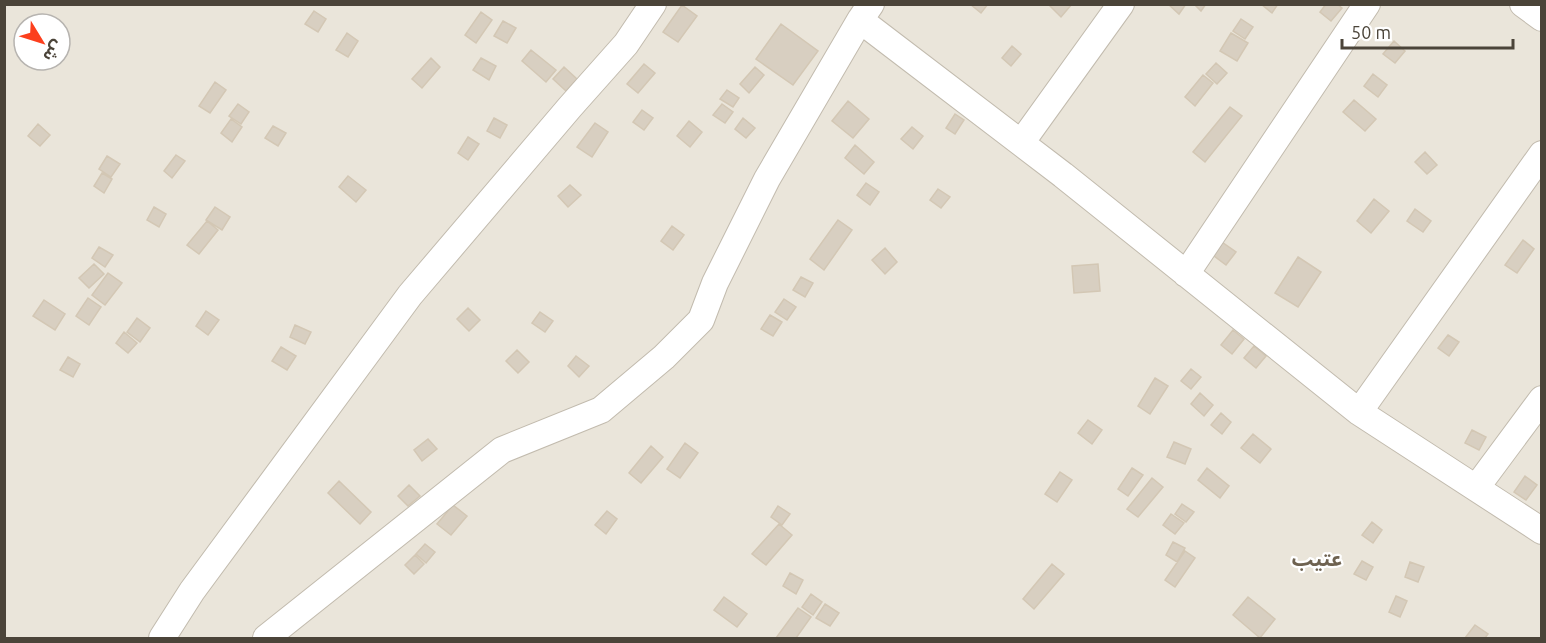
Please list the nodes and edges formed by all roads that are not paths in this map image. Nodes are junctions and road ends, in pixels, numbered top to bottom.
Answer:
1 (653, 4) edge
2 (1121, 4) edge
3 (1367, 4) edge
4 (1523, 4) edge
5 (866, 12) edge
6 (1542, 18) edge
7 (1021, 143) junction
8 (1542, 154) edge
9 (1186, 274) junction
10 (1542, 399) edge
11 (1359, 412) junction
12 (1476, 488) junction
13 (1542, 531) edge
14 (162, 639) edge
15 (266, 639) edge

1 - 14 street
2 - 7 street
3 - 9 street
4 - 6 street
5 - 7 street
5 - 15 street
7 - 9 street
8 - 11 street
9 - 11 street
10 - 12 street
11 - 12 street
12 - 13 street

